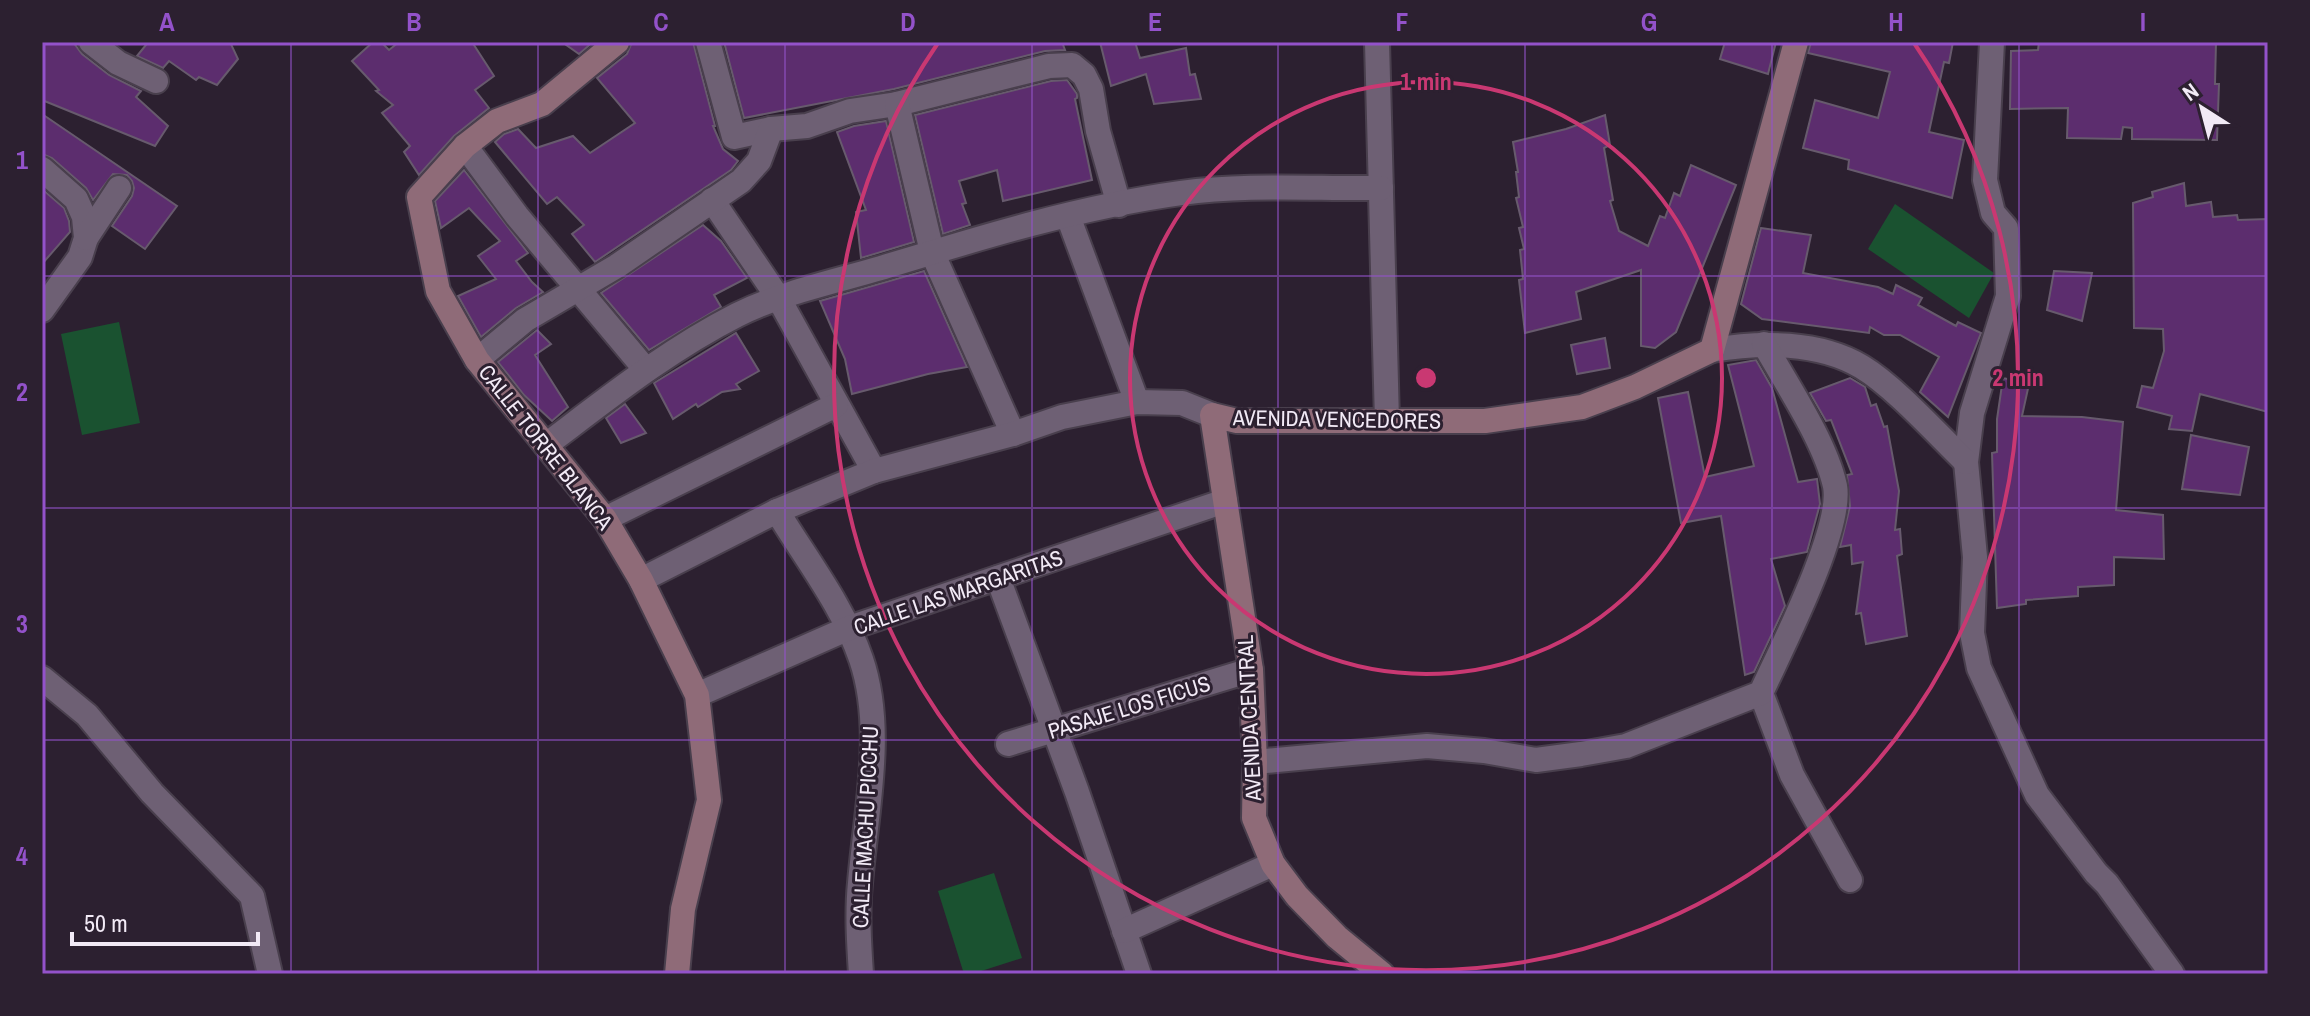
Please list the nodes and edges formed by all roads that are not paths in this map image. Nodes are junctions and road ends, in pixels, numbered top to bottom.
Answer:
1 (91, 42) edge
2 (617, 42) edge
3 (708, 42) edge
4 (1377, 42) edge
5 (1796, 42) edge
6 (1992, 42) edge
7 (156, 81) dead end
8 (897, 104) junction
9 (771, 129) junction
10 (465, 146) junction
11 (42, 169) edge
12 (119, 188) dead end
13 (1381, 188) junction
14 (712, 200) junction
15 (1119, 205) junction
16 (1068, 216) junction
17 (86, 238) junction
18 (932, 252) junction
19 (577, 290) junction
20 (47, 294) edge
21 (779, 299) junction
22 (1764, 344) junction
23 (1712, 350) junction
24 (477, 360) junction
25 (646, 370) junction
26 (1137, 402) junction
27 (836, 405) junction
28 (1212, 415) junction
29 (1387, 421) junction
30 (1013, 434) junction
31 (546, 445) junction
32 (1966, 462) junction
33 (874, 471) junction
34 (1225, 501) junction
35 (777, 511) junction
36 (605, 519) junction
37 (998, 578) junction
38 (641, 580) junction
39 (849, 628) junction
40 (1251, 670) junction
41 (42, 678) edge
42 (1761, 693) junction
43 (697, 695) junction
44 (1055, 730) junction
45 (1008, 744) dead end
46 (1255, 762) junction
47 (1273, 864) junction
48 (1850, 880) dead end
49 (1124, 931) junction
50 (270, 974) edge
51 (677, 974) edge
52 (861, 974) edge
53 (1139, 974) edge
54 (1382, 974) edge
55 (2172, 974) edge

1 - 7 street
2 - 10 street
3 - 9 street
4 - 13 street
5 - 23 street
6 - 32 street
8 - 9 street
8 - 15 street
8 - 18 street
9 - 14 street
10 - 19 street
10 - 24 street, CALLE TORRE BLANCA
11 - 17 street
12 - 17 street
13 - 15 street
13 - 29 street
14 - 19 street
14 - 21 street
15 - 16 street
16 - 18 street
16 - 26 street
17 - 20 street
18 - 21 street
18 - 30 street
19 - 24 street
19 - 25 street
21 - 25 street
21 - 27 street
22 - 23 street, AVENIDA VENCEDORES
22 - 32 street, AVENIDA VENCEDORES
22 - 42 street
23 - 29 street, AVENIDA VENCEDORES
24 - 31 street, CALLE TORRE BLANCA
25 - 31 street
26 - 28 street, AVENIDA VENCEDORES
26 - 30 street, AVENIDA VENCEDORES
27 - 33 street
27 - 36 street
28 - 29 street, AVENIDA VENCEDORES
28 - 34 street, AVENIDA CENTRAL
30 - 33 street, AVENIDA VENCEDORES
31 - 36 street, CALLE TORRE BLANCA
32 - 55 street
33 - 35 street, AVENIDA VENCEDORES
34 - 37 street, CALLE LAS MARGARITAS
34 - 40 street, AVENIDA CENTRAL
35 - 38 street, AVENIDA VENCEDORES
35 - 39 street, CALLE MACHU PICCHU
36 - 38 street, CALLE TORRE BLANCA
37 - 39 street, CALLE LAS MARGARITAS
37 - 44 street
38 - 43 street, CALLE TORRE BLANCA
39 - 43 street, CALLE LAS MARGARITAS
39 - 52 street, CALLE MACHU PICCHU
40 - 44 street, PASAJE LOS FICUS
40 - 46 street, AVENIDA CENTRAL
41 - 50 street
42 - 46 street
42 - 48 street
43 - 51 street, CALLE TORRE BLANCA
44 - 45 street, PASAJE LOS FICUS
44 - 49 street
46 - 47 street, AVENIDA CENTRAL
47 - 49 street
47 - 54 street, AVENIDA CENTRAL
49 - 53 street

